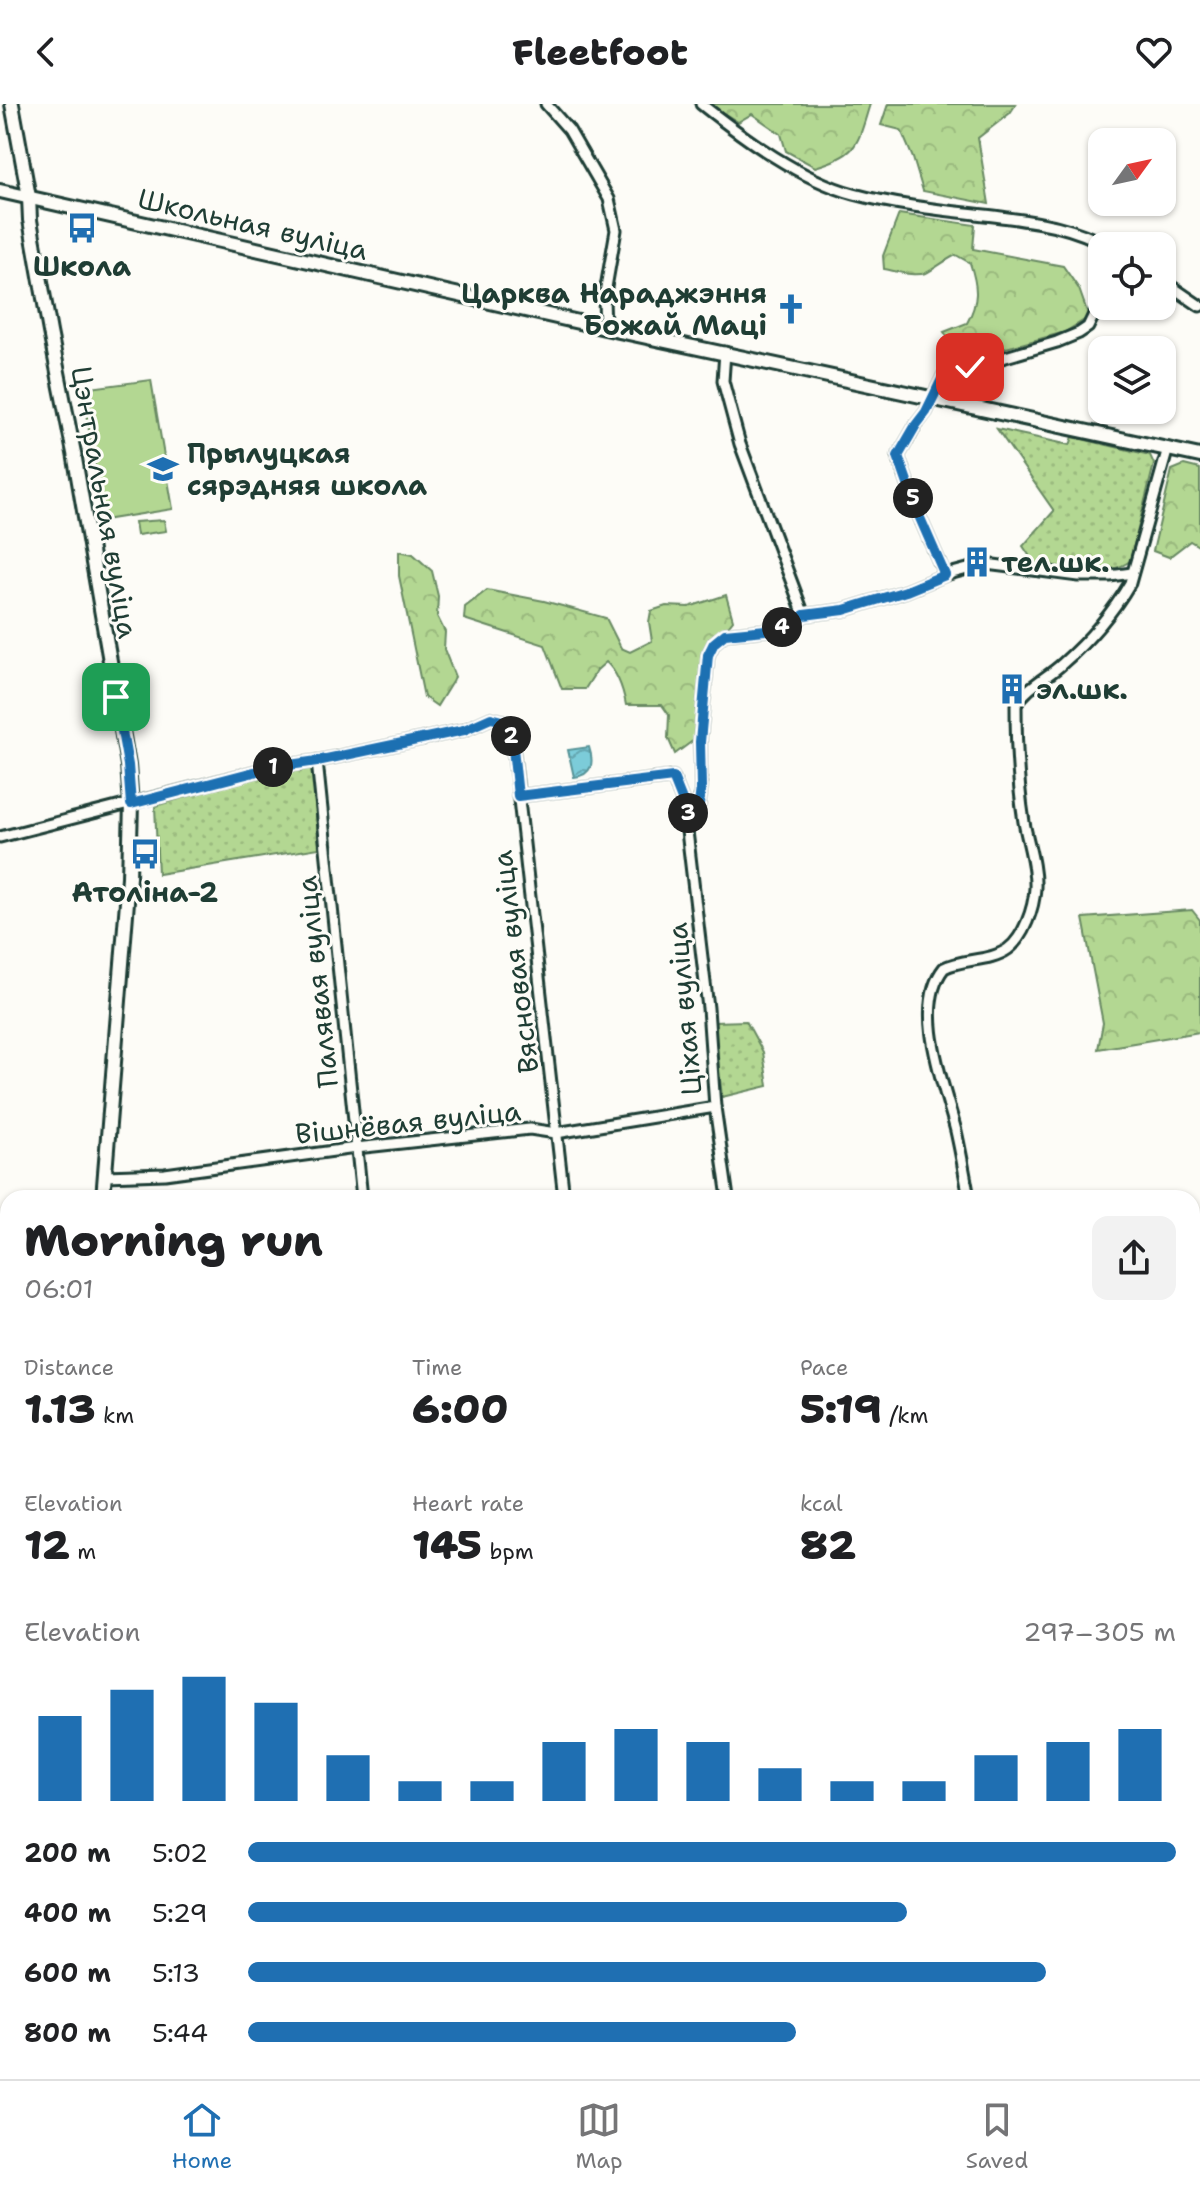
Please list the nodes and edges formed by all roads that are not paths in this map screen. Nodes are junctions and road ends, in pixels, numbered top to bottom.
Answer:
1 (12, 104) edge
2 (546, 104) edge
3 (701, 104) edge
4 (0, 191) edge
5 (29, 197) junction
6 (1088, 236) edge
7 (1176, 290) edge
8 (1200, 306) edge
9 (1091, 320) edge
10 (605, 328) junction
11 (725, 352) junction
12 (933, 397) junction
13 (1168, 448) junction
14 (1200, 456) edge
15 (945, 575) junction
16 (1131, 578) junction
17 (804, 615) junction
18 (317, 761) junction
19 (518, 796) junction
20 (131, 804) junction
21 (689, 817) junction
22 (0, 837) edge
23 (715, 1107) junction
24 (556, 1133) junction
25 (356, 1148) junction
26 (105, 1176) junction
27 (104, 1190) edge
28 (361, 1190) edge
29 (563, 1190) edge
30 (727, 1190) edge
31 (967, 1190) edge

1 - 5 street, Цэнтральная вуліца
2 - 10 street
3 - 6 street
4 - 5 street, Школьная вуліца
5 - 10 street, Школьная вуліца
5 - 20 street, Цэнтральная вуліца
7 - 8 street
9 - 12 street
10 - 11 street, Школьная вуліца
11 - 12 street, Школьная вуліца
11 - 17 street
12 - 13 street, Школьная вуліца
12 - 15 street
13 - 14 street, Школьная вуліца
13 - 16 street
15 - 16 street
15 - 17 street
16 - 31 street
17 - 21 street
18 - 19 street, Вясновая вуліца
18 - 20 street
18 - 25 street, Палявая вуліца
19 - 21 street
19 - 24 street, Вясновая вуліца
20 - 22 street
20 - 26 street, Цэнтральная вуліца
21 - 23 street, Ціхая вуліца
23 - 24 street, Вішнёвая вуліца
23 - 30 street, Ціхая вуліца
24 - 25 street, Вішнёвая вуліца
24 - 29 street, Вясновая вуліца
25 - 26 street, Вішнёвая вуліца
25 - 28 street, Палявая вуліца
26 - 27 street, Цэнтральная вуліца

